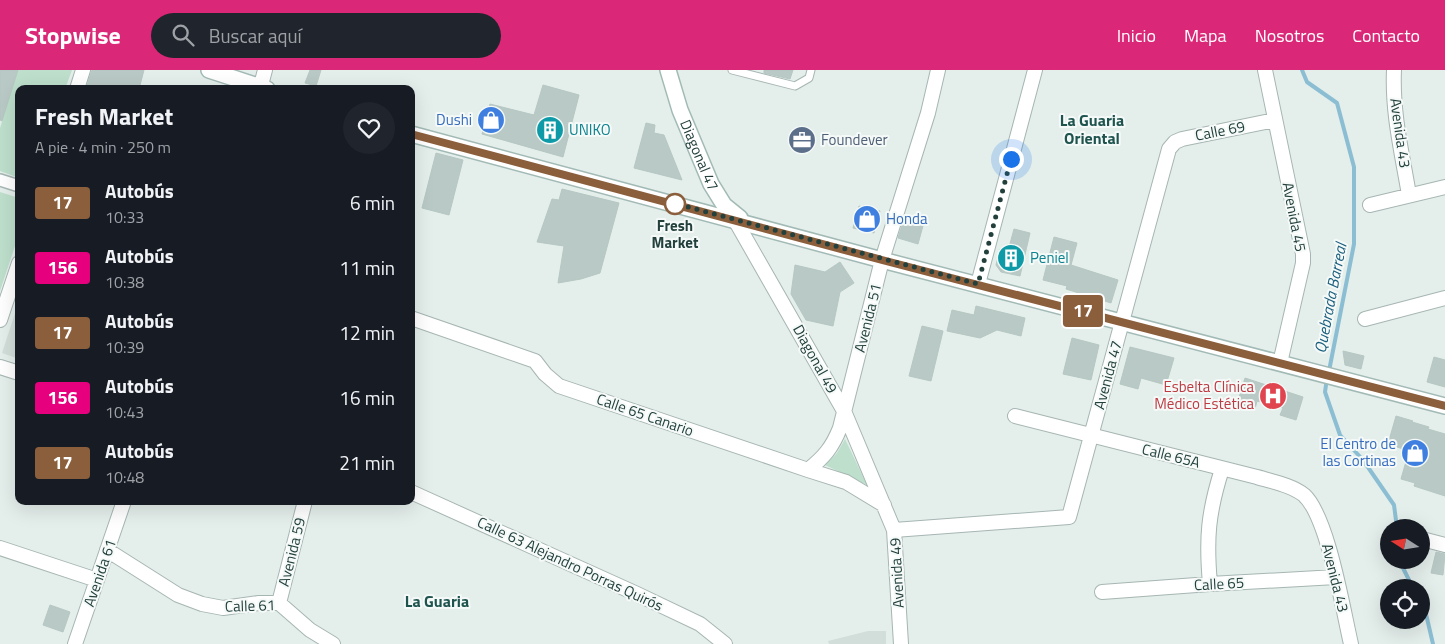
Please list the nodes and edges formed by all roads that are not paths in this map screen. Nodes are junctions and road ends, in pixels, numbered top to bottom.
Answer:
1 (83, 70) edge
2 (209, 70) edge
3 (265, 70) edge
4 (668, 70) edge
5 (732, 70) edge
6 (811, 70) edge
7 (938, 70) edge
8 (1035, 70) edge
9 (1265, 70) edge
10 (1394, 70) edge
11 (78, 85) edge
12 (253, 85) edge
13 (262, 85) edge
14 (1275, 120) junction
15 (415, 135) edge
16 (1169, 150) joint
17 (0, 180) edge
18 (711, 184) junction
19 (15, 185) edge
20 (1445, 187) edge
21 (1409, 195) junction
22 (1370, 205) dead end
23 (691, 208) junction
24 (734, 220) junction
25 (752, 225) junction
26 (882, 260) junction
27 (15, 275) edge
28 (978, 284) junction
29 (1445, 298) edge
30 (415, 319) edge
31 (1365, 319) dead end
32 (0, 320) edge
33 (1123, 322) junction
34 (1280, 363) junction
35 (0, 367) edge
36 (15, 372) edge
37 (1445, 406) edge
38 (844, 411) junction
39 (1015, 416) dead end
40 (1092, 436) junction
41 (1222, 469) junction
42 (808, 470) junction
43 (415, 494) edge
44 (884, 504) junction
45 (123, 505) edge
46 (304, 505) edge
47 (1317, 513) joint
48 (894, 530) junction
49 (1430, 541) edge
50 (1445, 545) edge
51 (0, 548) edge
52 (107, 550) junction
53 (1336, 577) junction
54 (97, 580) junction
55 (1210, 584) junction
56 (1102, 592) dead end
57 (279, 603) junction
58 (75, 644) edge
59 (333, 644) edge
60 (725, 644) edge
61 (901, 644) edge
62 (1351, 644) edge

1 - 11 street
2 - 12 main road
3 - 13 street
4 - 18 main road, Diagonal 47
5 - 6 lane
7 - 26 street, Avenida 51
8 - 28 street
9 - 14 street, Avenida 45
10 - 21 street, Avenida 43
14 - 16 street, Calle 69
14 - 34 street, Avenida 45
15 - 23 main road
16 - 33 street, Avenida 47
17 - 19 street
18 - 23 main road
18 - 25 main road, Diagonal 47
20 - 21 street
21 - 22 street
23 - 24 main road
24 - 25 main road
24 - 38 street, Diagonal 49
25 - 26 main road
26 - 28 main road
26 - 38 street, Avenida 51
27 - 32 street
28 - 33 main road
29 - 31 street
30 - 42 street, Calle 65 Canario
33 - 34 main road
33 - 40 street, Avenida 47
34 - 37 main road
35 - 36 street
38 - 42 street, Avenida 51
38 - 44 street, Diagonal 49
39 - 40 street, Calle 65A
40 - 41 street, Calle 65A
40 - 48 street, Avenida 47
41 - 47 street, Calle 65A
41 - 55 street
42 - 44 street, Calle 65 Canario
43 - 60 street, Calle 63 Alejandro Porras Quirós
44 - 48 street, Avenida 49
45 - 52 street, Avenida 61
46 - 57 street, Avenida 59
47 - 53 street, Avenida 43
48 - 61 street, Avenida 49
49 - 50 street
51 - 54 street
52 - 54 street, Avenida 61
52 - 57 street, Calle 61
53 - 55 street, Calle 65
53 - 62 street, Avenida 43
54 - 58 street, Avenida 61
55 - 56 street, Calle 65
57 - 59 street, Calle 61

